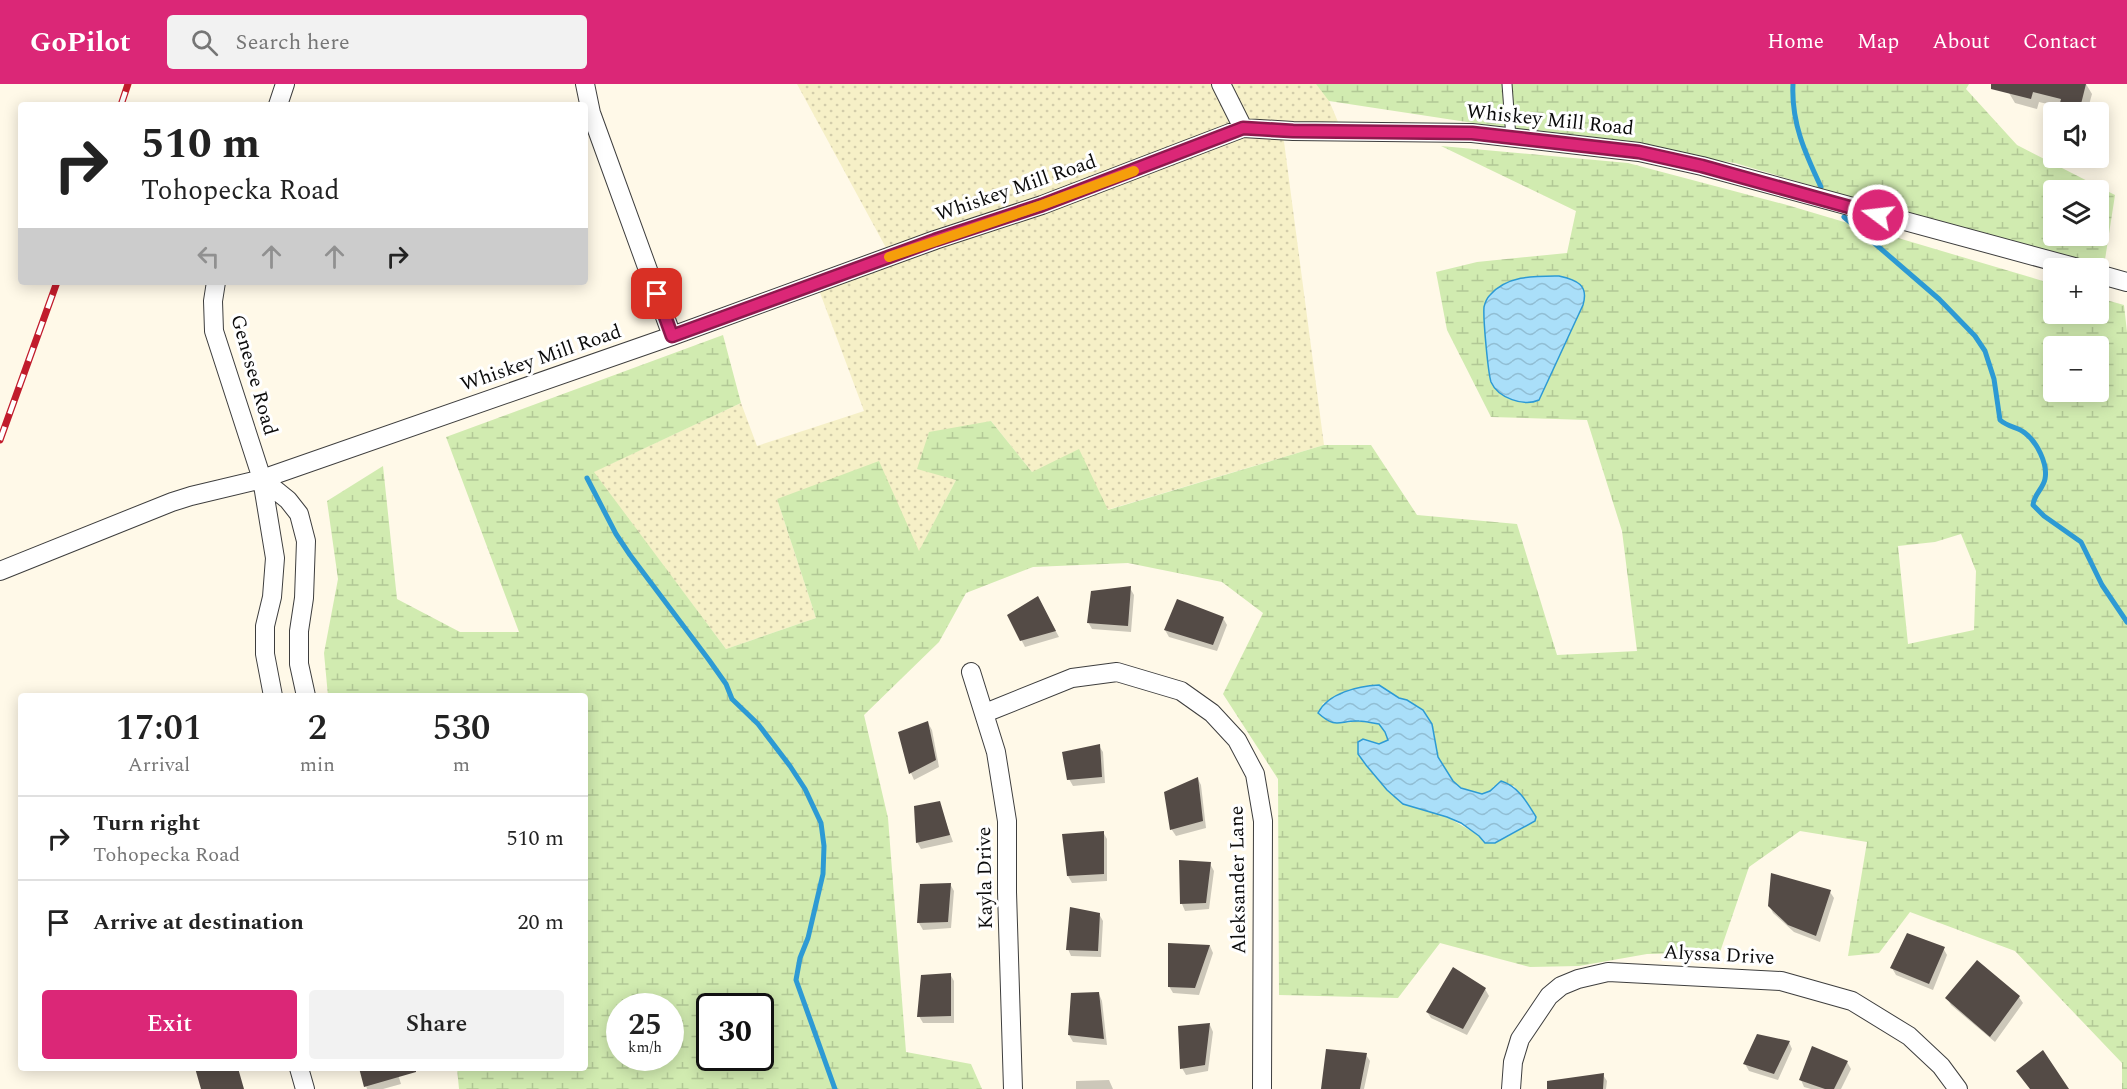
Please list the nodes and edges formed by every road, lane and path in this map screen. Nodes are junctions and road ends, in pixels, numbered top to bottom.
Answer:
1 (285, 84) edge
2 (585, 84) edge
3 (1221, 84) edge
4 (1507, 84) edge
5 (279, 102) edge
6 (1243, 128) junction
7 (1511, 138) junction
8 (2043, 259) edge
9 (2109, 277) edge
10 (2127, 282) edge
11 (216, 285) edge
12 (672, 336) junction
13 (262, 479) junction
14 (0, 571) edge
15 (971, 672) dead end
16 (272, 693) edge
17 (305, 693) edge
18 (985, 714) junction
19 (300, 1071) edge
20 (305, 1089) edge
21 (1013, 1089) edge
22 (1262, 1089) edge
23 (1511, 1089) edge
24 (1958, 1089) edge

1 - 5 street
2 - 12 street
3 - 6 street
4 - 7 lane
6 - 7 street, Whiskey Mill Road
6 - 12 street, Whiskey Mill Road
7 - 8 street, Whiskey Mill Road
9 - 10 street
11 - 13 street, Genesee Road
12 - 13 street, Whiskey Mill Road
13 - 14 street, Whiskey Mill Road
13 - 16 street, Genesee Road
13 - 17 street
15 - 18 street, Kayla Drive
18 - 21 street, Kayla Drive
18 - 22 street, Aleksander Lane
19 - 20 street
23 - 24 street, Alyssa Drive

